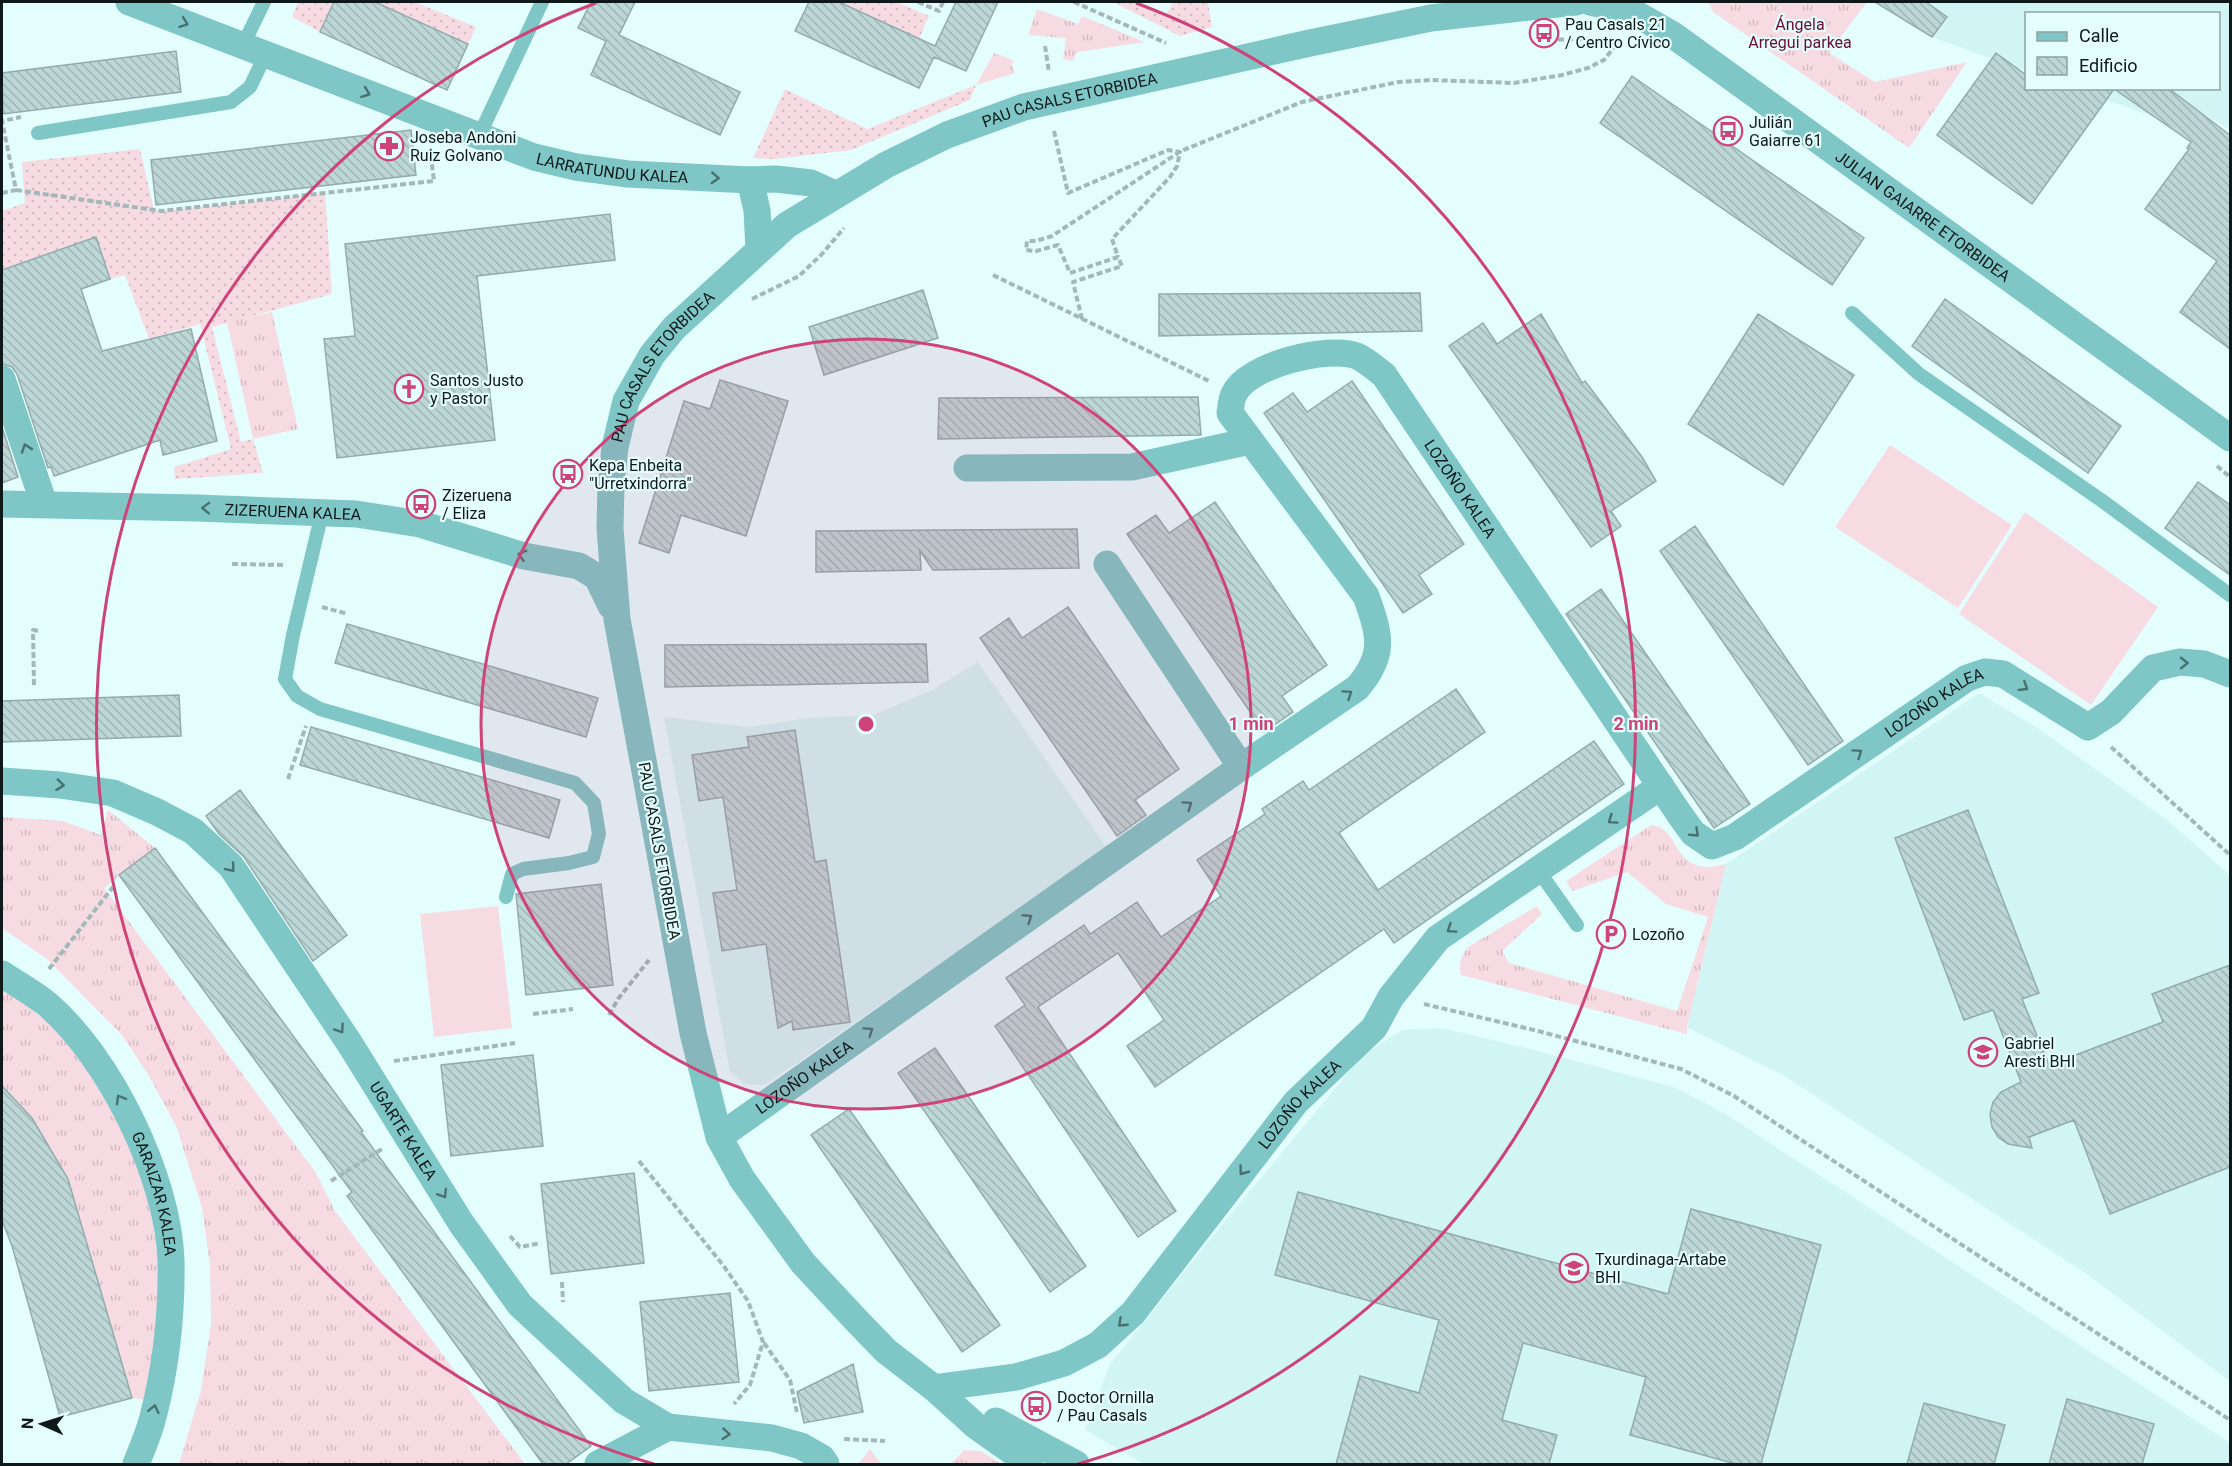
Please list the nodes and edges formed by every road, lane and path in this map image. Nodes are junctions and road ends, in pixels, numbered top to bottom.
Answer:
1 (129, 2) edge
2 (264, 2) edge
3 (542, 2) edge
4 (918, 2) edge
5 (944, 2) edge
6 (1074, 2) edge
7 (1576, 2) edge
8 (1605, 3) edge
9 (1522, 40) dead end
10 (1619, 41) junction
11 (1170, 45) dead end
12 (1626, 45) dead end
13 (254, 50) junction
14 (26, 116) dead end
15 (427, 116) junction
16 (2, 118) edge
17 (1061, 129) dead end
18 (1054, 130) junction
19 (1045, 132) dead end
20 (38, 133) dead end
21 (479, 136) junction
22 (1180, 152) junction
23 (750, 180) junction
24 (16, 190) junction
25 (2, 193) edge
26 (835, 194) junction
27 (844, 227) dead end
28 (759, 250) junction
29 (1118, 256) junction
30 (993, 275) dead end
31 (717, 289) junction
32 (1852, 313) dead end
33 (1082, 319) junction
34 (2, 379) edge
35 (1234, 393) junction
36 (2230, 438) edge
37 (1250, 441) junction
38 (2211, 462) dead end
39 (967, 468) dead end
40 (2230, 477) edge
41 (2, 504) edge
42 (44, 504) junction
43 (322, 513) junction
44 (610, 528) junction
45 (232, 564) dead end
46 (1107, 564) dead end
47 (287, 566) dead end
48 (579, 566) junction
49 (2230, 595) edge
50 (617, 619) junction
51 (40, 631) dead end
52 (2230, 674) edge
53 (34, 685) dead end
54 (313, 705) junction
55 (2088, 727) junction
56 (1241, 767) junction
57 (288, 779) dead end
58 (2, 781) edge
59 (1660, 786) junction
60 (2230, 855) edge
61 (1538, 870) junction
62 (113, 887) dead end
63 (506, 897) dead end
64 (1577, 925) dead end
65 (649, 960) dead end
66 (2, 974) edge
67 (30, 993) junction
68 (1391, 997) junction
69 (573, 1009) dead end
70 (533, 1014) dead end
71 (609, 1015) dead end
72 (515, 1044) dead end
73 (363, 1066) junction
74 (405, 1134) junction
75 (719, 1137) junction
76 (639, 1161) dead end
77 (331, 1181) dead end
78 (763, 1342) junction
79 (934, 1388) junction
80 (731, 1406) dead end
81 (798, 1418) dead end
82 (2230, 1420) edge
83 (668, 1427) junction
84 (136, 1464) edge
85 (598, 1464) edge
86 (826, 1464) edge
87 (1030, 1464) edge
88 (1076, 1464) edge

1 -> 13 street, LARRATUNDU KALEA
2 - 13 lane
3 - 21 lane
4 - 5 path
6 - 11 path
7 - 26 street, PAU CASALS ETORBIDEA
8 - 36 street, JULIAN GAIARRE ETORBIDEA
9 - 10 path
10 - 12 path
10 - 22 path
13 -> 15 street, LARRATUNDU KALEA
13 - 20 lane
14 - 16 path
15 - 21 street, LARRATUNDU KALEA
15 - 24 path
16 - 24 path
17 - 18 path
18 - 19 path
18 - 22 path
21 -> 23 street, LARRATUNDU KALEA
22 - 29 path
22 - 29 path
23 - 26 street, LARRATUNDU KALEA
23 - 28 street
24 - 25 path
26 - 28 street, PAU CASALS ETORBIDEA
27 - 31 path
28 - 31 street, PAU CASALS ETORBIDEA
29 - 33 path
30 - 33 path
31 - 44 street, PAU CASALS ETORBIDEA
32 - 49 lane
33 - 35 path
42 -> 34 street
35 - 37 street, LOZOÑO KALEA
35 - 59 street, LOZOÑO KALEA
37 - 39 street
56 -> 37 street, LOZOÑO KALEA
38 - 40 path
41 - 42 street, ZIZERUENA KALEA
43 -> 42 street, ZIZERUENA KALEA
48 -> 43 street, ZIZERUENA KALEA
43 - 54 lane
44 - 48 street
44 - 50 street, PAU CASALS ETORBIDEA
45 - 47 path
46 - 56 street
48 - 50 street
50 - 75 street, PAU CASALS ETORBIDEA
51 - 53 path
55 -> 52 street
54 - 57 path
54 - 63 lane
59 -> 55 street, LOZOÑO KALEA
55 - 60 path
75 -> 56 street, LOZOÑO KALEA
58 -> 73 street, UGARTE KALEA
59 -> 61 street, LOZOÑO KALEA
61 - 64 lane
61 -> 68 street, LOZOÑO KALEA
62 - 67 path
65 - 71 path
66 - 67 street, GARAIZAR KALEA
84 -> 67 street, GARAIZAR KALEA
68 -> 79 street, LOZOÑO KALEA
68 - 82 path
69 - 70 path
72 - 73 path
73 - 74 street, UGARTE KALEA
74 - 77 path
74 -> 83 street, UGARTE KALEA
75 - 79 street, PAU CASALS ETORBIDEA
76 - 78 path
78 - 80 path
78 - 81 path
79 - 87 street, PAU CASALS ETORBIDEA
79 - 88 street, PAU CASALS ETORBIDEA
83 - 85 street
83 -> 86 street, UGARTE KALEA

